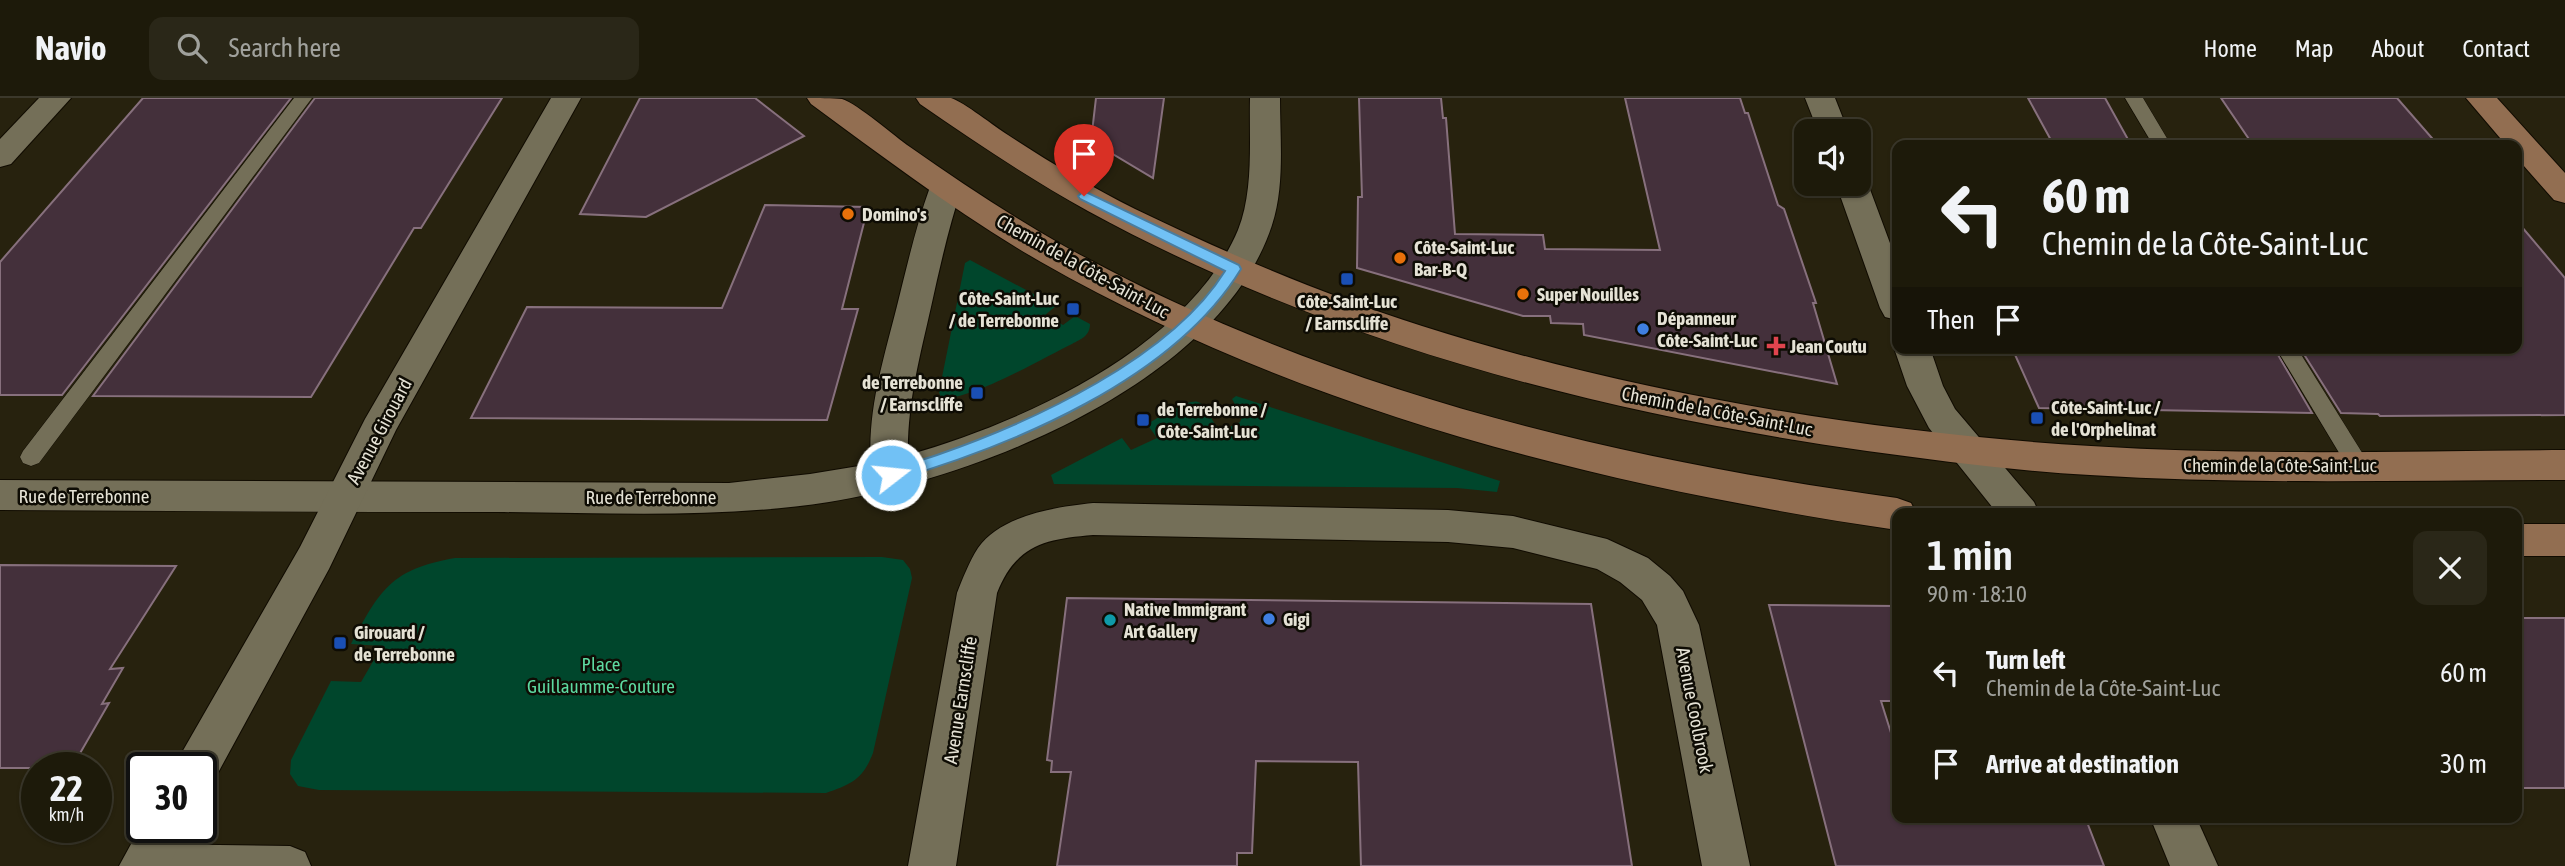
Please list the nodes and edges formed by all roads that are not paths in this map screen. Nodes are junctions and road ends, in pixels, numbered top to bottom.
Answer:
1 (56, 98) edge
2 (303, 98) edge
3 (566, 98) edge
4 (822, 98) edge
5 (931, 98) edge
6 (1265, 98) edge
7 (1821, 98) edge
8 (2134, 98) edge
9 (2482, 98) edge
10 (1829, 119) edge
11 (2159, 140) edge
12 (2519, 140) edge
13 (2522, 144) edge
14 (0, 157) edge
15 (946, 187) junction
16 (2565, 193) edge
17 (1856, 196) edge
18 (1234, 269) junction
19 (1892, 294) edge
20 (1190, 324) junction
21 (1914, 354) edge
22 (2290, 354) edge
23 (1965, 449) junction
24 (31, 457) dead end
25 (2565, 465) edge
26 (2358, 466) junction
27 (891, 475) junction
28 (0, 495) edge
29 (344, 496) junction
30 (2016, 508) edge
31 (1892, 513) edge
32 (2522, 540) edge
33 (2565, 540) edge
34 (1634, 570) joint
35 (206, 752) edge
36 (2176, 823) edge
37 (151, 853) edge
38 (290, 866) edge
39 (932, 866) edge
40 (1726, 866) edge
41 (2194, 866) edge

1 - 14 street
2 - 24 lane
3 - 29 street, Avenue Girouard
4 - 15 main road, Chemin de la Côte-Saint-Luc
5 - 18 main road, Chemin de la Côte-Saint-Luc
6 - 18 street
7 - 10 street
8 - 11 lane
9 - 12 main road
13 - 16 main road
15 - 20 main road, Chemin de la Côte-Saint-Luc
15 - 27 street
17 - 19 street
18 - 20 street, Rue de Terrebonne
18 - 23 main road, Chemin de la Côte-Saint-Luc
20 - 27 street, Rue de Terrebonne
20 - 31 main road, Chemin de la Côte-Saint-Luc
21 - 23 street
22 - 26 lane
23 - 26 main road, Chemin de la Côte-Saint-Luc
23 - 30 street
25 - 26 main road, Chemin de la Côte-Saint-Luc
27 - 29 street, Rue de Terrebonne
28 - 29 street, Rue de Terrebonne
29 - 35 street, Avenue Girouard
32 - 33 main road
34 - 39 street, Avenue Earnscliffe
34 - 40 street, Avenue Coolbrook
36 - 41 street
37 - 38 street

